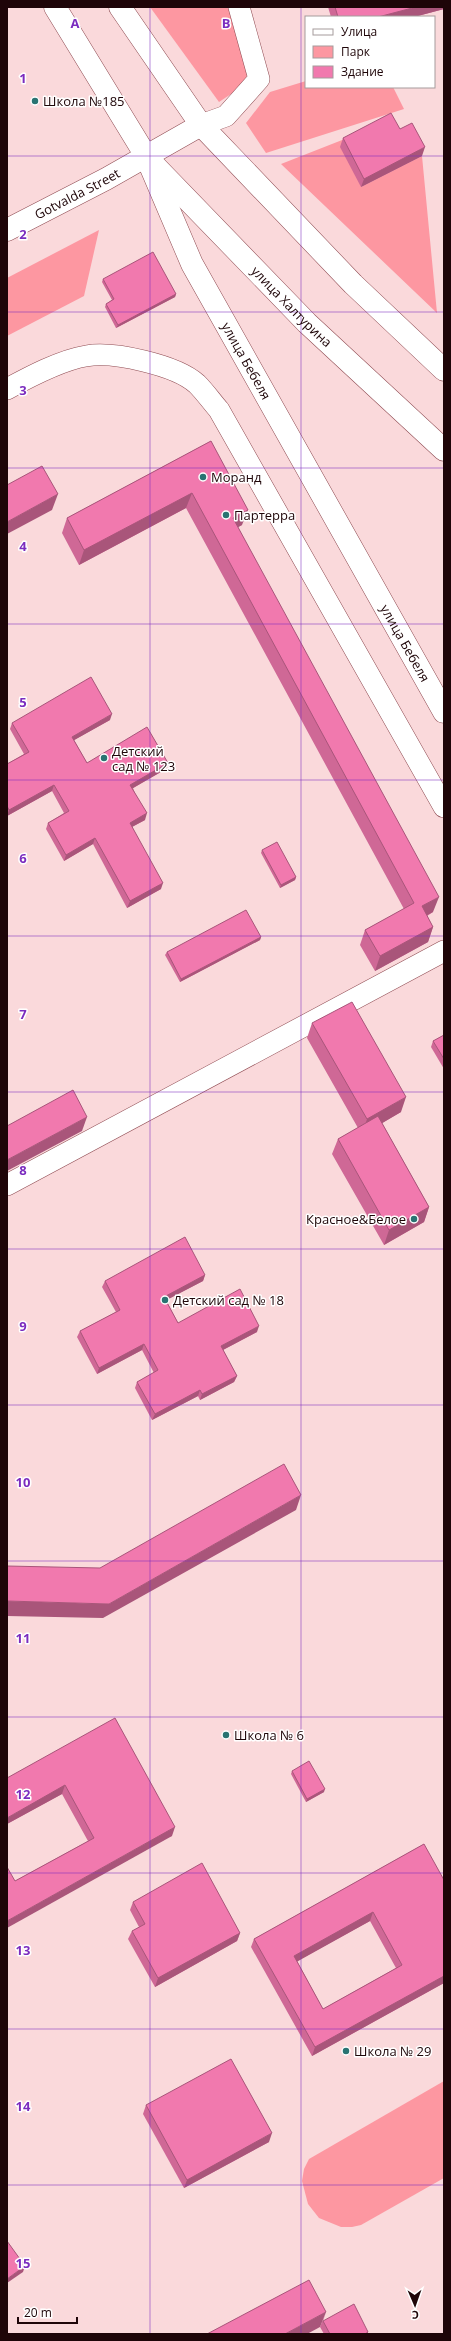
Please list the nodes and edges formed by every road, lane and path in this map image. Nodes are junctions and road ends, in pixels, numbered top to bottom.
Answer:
1 (55, 7) edge
2 (120, 7) edge
3 (239, 7) edge
4 (201, 125) junction
5 (146, 156) junction
6 (7, 230) edge
7 (444, 370) edge
8 (7, 389) edge
9 (444, 450) edge
10 (444, 712) edge
11 (444, 807) edge
12 (444, 951) edge
13 (7, 1185) edge

1 - 5 main road, улица Бебеля
2 - 4 main road
3 - 4 street
4 - 5 main road, Gotvalda Street
4 - 7 main road
5 - 6 main road, Gotvalda Street
5 - 9 main road, улица Халтурина
5 - 10 main road, улица Бебеля
8 - 11 street
12 - 13 street

